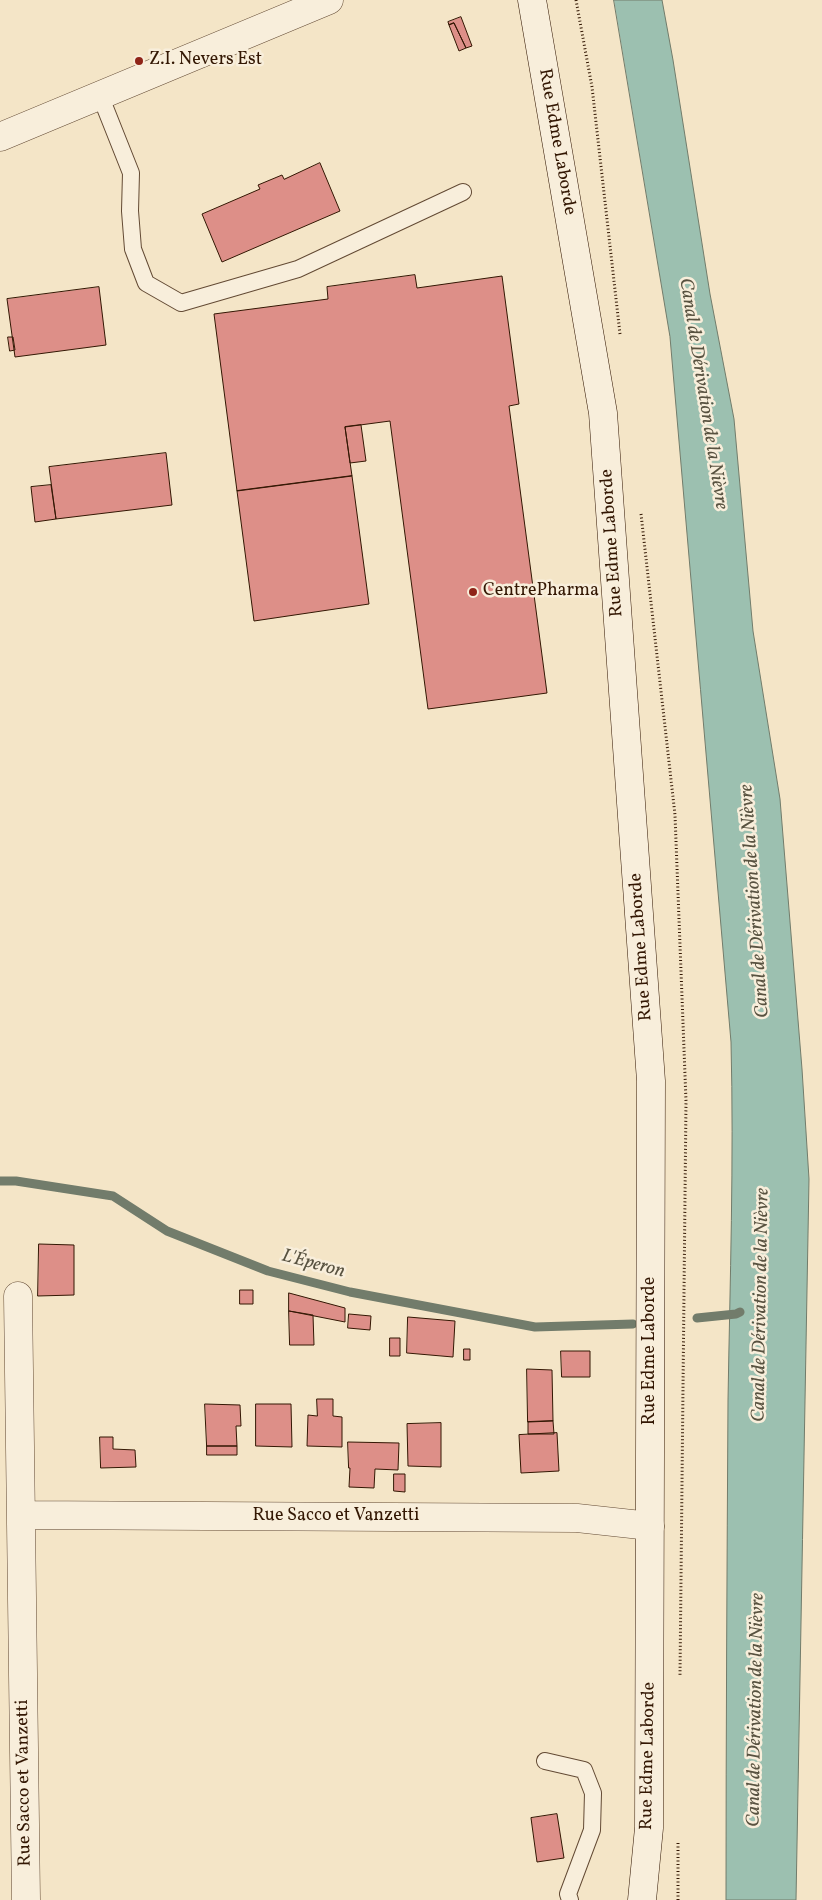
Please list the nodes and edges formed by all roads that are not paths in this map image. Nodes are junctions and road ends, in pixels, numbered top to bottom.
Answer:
1 (329, 0) edge
2 (532, 0) edge
3 (100, 96) junction
4 (0, 137) edge
5 (464, 192) dead end
6 (18, 1296) dead end
7 (21, 1515) junction
8 (650, 1526) junction
9 (545, 1761) dead end
10 (26, 1900) edge
11 (570, 1900) edge
12 (642, 1900) edge

1 - 3 street
2 - 8 street, Rue Edme Laborde
3 - 4 street
3 - 5 lane
6 - 7 street, Rue Sacco et Vanzetti
7 - 8 street, Rue Sacco et Vanzetti
7 - 10 street, Rue Sacco et Vanzetti
8 - 12 street, Rue Edme Laborde
9 - 11 lane

